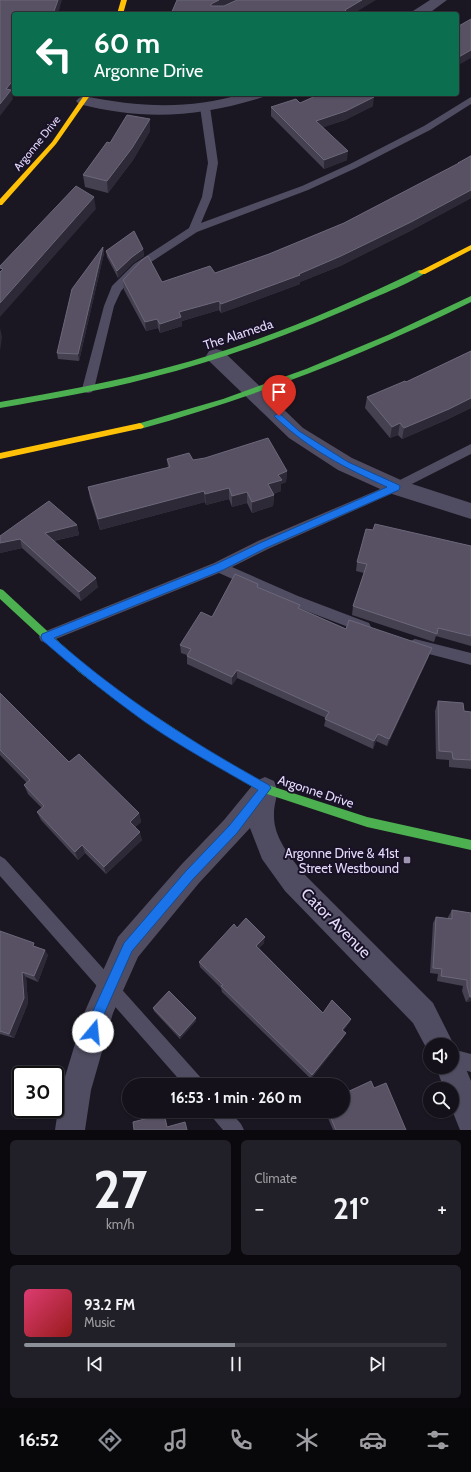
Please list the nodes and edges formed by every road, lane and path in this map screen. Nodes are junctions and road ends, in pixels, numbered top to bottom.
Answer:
1 (124, 0) edge
2 (440, 0) edge
3 (121, 12) edge
4 (421, 12) edge
5 (251, 96) edge
6 (86, 97) edge
7 (471, 100) edge
8 (205, 107) junction
9 (0, 203) edge
10 (193, 230) junction
11 (471, 247) edge
12 (471, 299) edge
13 (216, 356) junction
14 (88, 389) junction
15 (253, 392) junction
16 (0, 405) edge
17 (68, 442) junction
18 (471, 449) edge
19 (0, 456) edge
20 (24, 460) dead end
21 (396, 487) junction
22 (471, 511) edge
23 (219, 567) junction
24 (0, 593) edge
25 (379, 633) edge
26 (46, 637) junction
27 (401, 641) edge
28 (471, 659) edge
29 (265, 788) junction
30 (471, 845) edge
31 (0, 864) edge
32 (110, 987) junction
33 (436, 1038) edge
34 (459, 1060) edge
35 (471, 1063) edge
36 (454, 1074) edge
37 (190, 1078) edge
38 (224, 1118) edge
39 (471, 1121) edge
40 (70, 1130) edge
41 (235, 1130) edge

1 - 3 main road
2 - 4 street
5 - 8 street
6 - 8 street
6 - 9 main road, Argonne Drive
7 - 10 lane
8 - 10 lane
10 - 14 lane
11 - 13 main road, The Alameda
12 - 15 main road
13 - 14 main road, The Alameda
13 - 15 street
14 - 16 main road, The Alameda
15 - 17 main road
15 - 21 street
17 - 19 main road
17 - 20 main road
18 - 21 lane
21 - 22 street
21 - 23 lane
23 - 25 lane
23 - 26 lane
24 - 26 main road, Argonne Drive
26 - 29 main road, Argonne Drive
27 - 28 lane
29 - 30 main road, Argonne Drive
29 - 32 street
29 - 33 street, Cator Avenue
31 - 32 lane
32 - 37 lane
32 - 40 street
34 - 35 lane
36 - 39 street
38 - 41 lane

